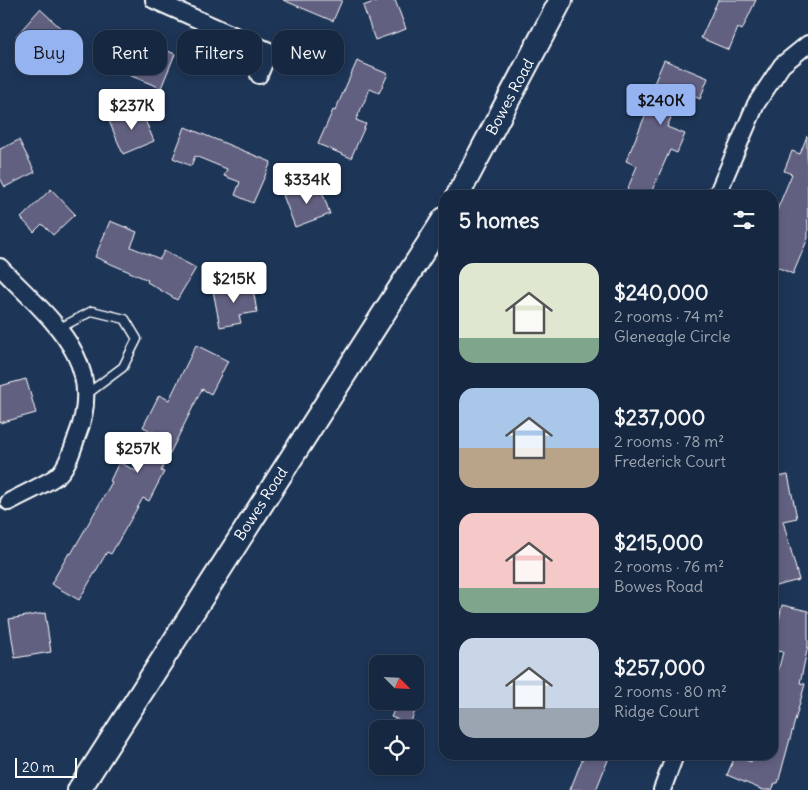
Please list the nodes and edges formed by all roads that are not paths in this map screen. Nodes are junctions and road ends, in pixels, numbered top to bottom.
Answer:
1 (154, 0) edge
2 (561, 0) edge
3 (222, 30) edge
4 (808, 44) edge
5 (262, 48) edge
6 (262, 68) edge
7 (461, 190) edge
8 (719, 190) edge
9 (439, 226) edge
10 (0, 267) edge
11 (60, 328) junction
12 (87, 394) junction
13 (9, 502) dead end
14 (673, 760) edge
15 (80, 790) edge
16 (662, 790) edge

1 - 3 street
2 - 7 main road, Bowes Road
4 - 8 street
5 - 6 street
9 - 15 main road, Bowes Road
10 - 11 street
11 - 12 street
11 - 12 lane
12 - 13 street
14 - 16 street

